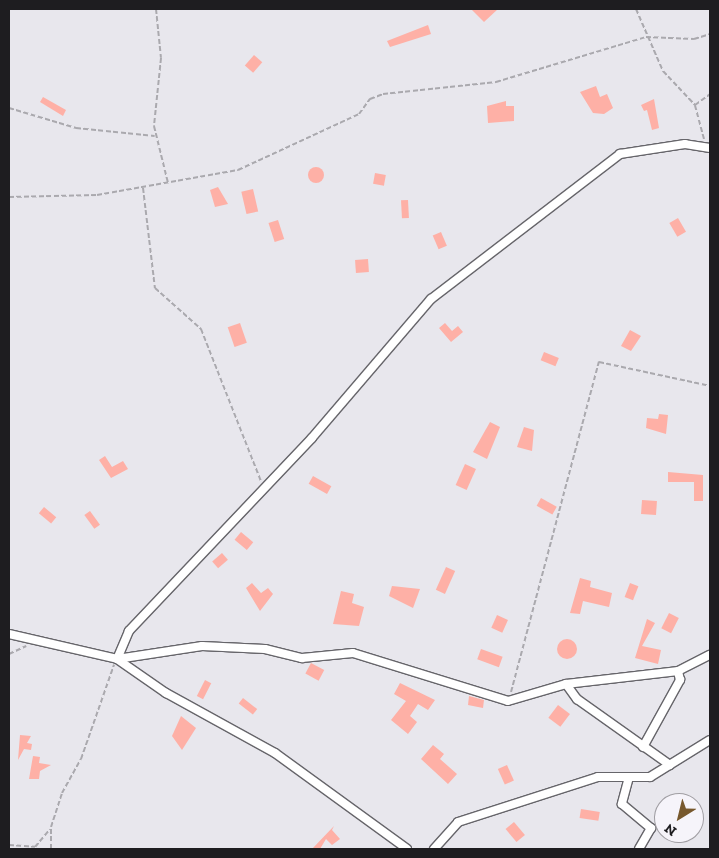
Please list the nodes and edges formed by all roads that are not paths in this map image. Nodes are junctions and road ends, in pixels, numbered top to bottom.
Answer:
1 (708, 147) edge
2 (9, 634) edge
3 (710, 656) edge
4 (117, 659) junction
5 (678, 671) junction
6 (566, 684) junction
7 (710, 740) edge
8 (643, 747) junction
9 (670, 765) junction
10 (629, 777) junction
11 (407, 849) edge
12 (434, 849) edge
13 (638, 849) edge

1 - 4 street
2 - 4 street
3 - 5 street
4 - 6 street
4 - 11 street
5 - 6 street
5 - 8 street
6 - 8 street
7 - 9 street
8 - 9 street
9 - 10 street
10 - 12 street
10 - 13 street

